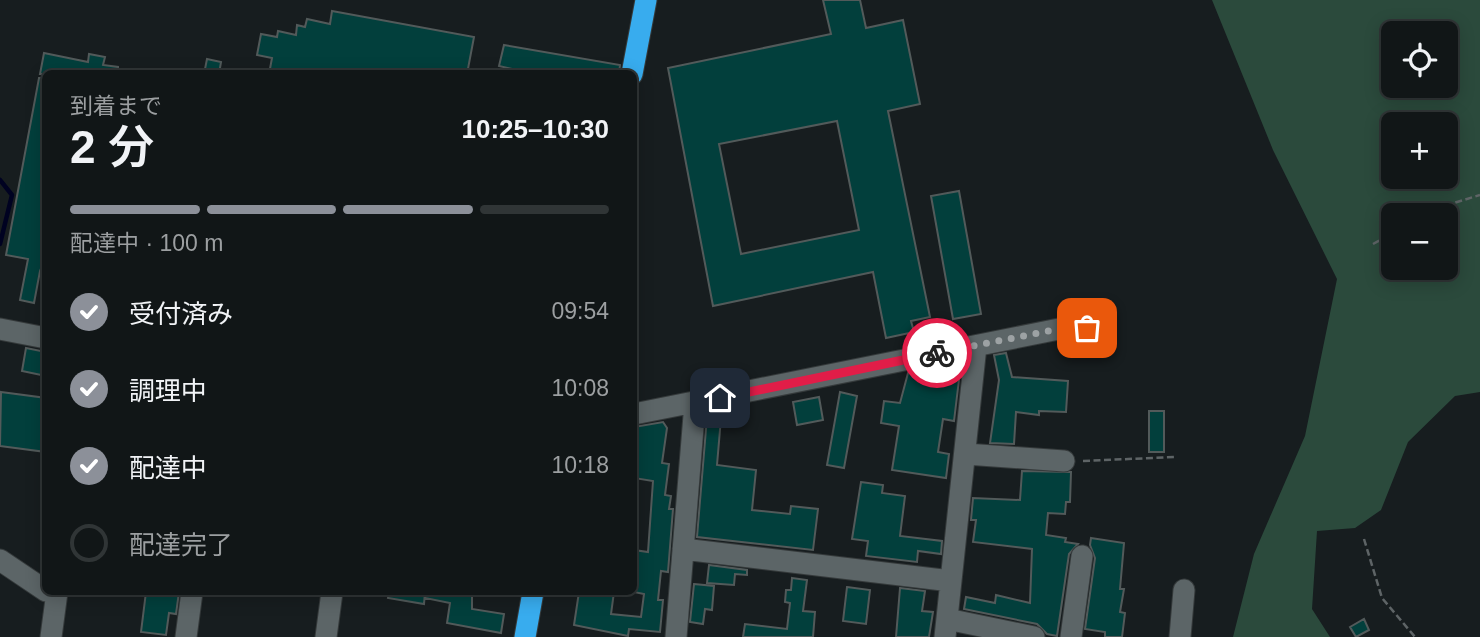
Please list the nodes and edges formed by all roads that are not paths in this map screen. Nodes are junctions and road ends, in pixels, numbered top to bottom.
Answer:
1 (646, 0) edge
2 (633, 70) edge
3 (1087, 328) dead end
4 (0, 329) edge
5 (42, 337) edge
6 (976, 346) junction
7 (695, 403) junction
8 (637, 413) edge
9 (967, 454) junction
10 (1064, 461) road end
11 (683, 549) junction
12 (1082, 556) dead end
13 (0, 560) edge
14 (951, 581) junction
15 (1184, 590) dead end
16 (192, 595) edge
17 (332, 595) edge
18 (532, 595) edge
19 (51, 605) edge
20 (946, 628) edge
21 (186, 637) edge
22 (327, 637) edge
23 (525, 637) edge
24 (676, 637) edge
25 (1034, 637) edge
26 (1071, 637) edge
27 (1180, 637) edge

1 - 2 highway
3 - 6 street
4 - 5 street
6 - 7 street
6 - 9 street
7 - 8 street
7 - 11 street
9 - 10 street
9 - 14 street
11 - 14 street
11 - 24 street
12 - 26 street
13 - 19 street
14 - 20 street
15 - 27 street
16 - 21 street
17 - 22 street
18 - 23 highway
20 - 25 street

